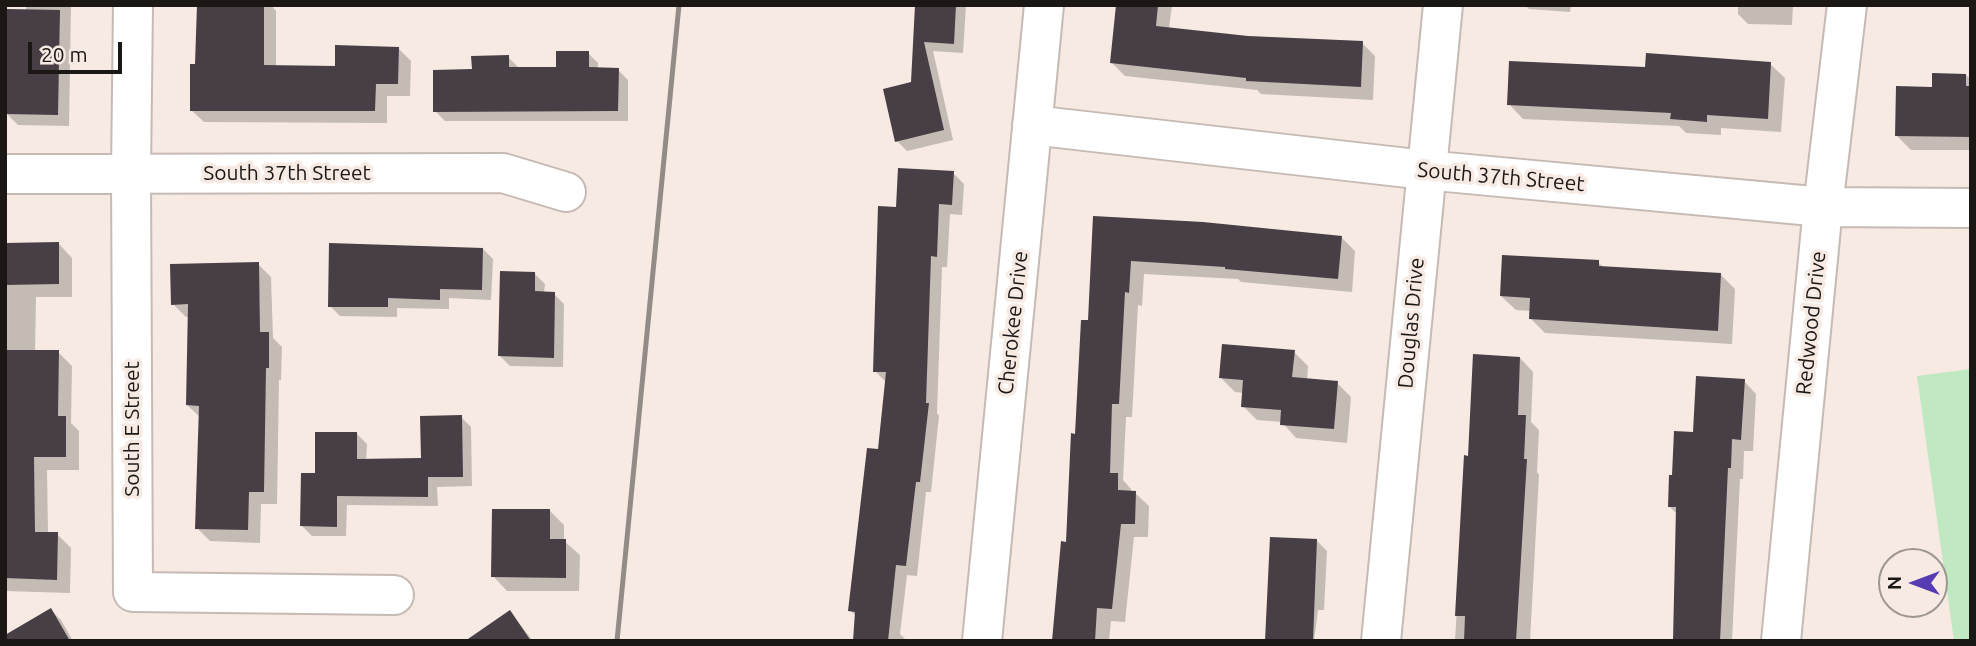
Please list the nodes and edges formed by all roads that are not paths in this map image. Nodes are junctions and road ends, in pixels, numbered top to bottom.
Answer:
1 (132, 5) edge
2 (1044, 5) edge
3 (1443, 5) edge
4 (1847, 5) edge
5 (1032, 125) junction
6 (1425, 170) junction
7 (131, 172) junction
8 (5, 174) edge
9 (566, 192) dead end
10 (1822, 207) junction
11 (1971, 208) edge
12 (394, 595) dead end
13 (982, 641) edge
14 (1381, 641) edge
15 (1781, 641) edge

1 - 7 street, South E Street
2 - 5 street, Cherokee Drive
3 - 6 street, Douglas Drive
4 - 10 street, Redwood Drive
5 - 6 street, South 37th Street
5 - 13 street, Cherokee Drive
6 - 10 street, South 37th Street
6 - 14 street, Douglas Drive
7 - 8 street, South 37th Street
7 - 9 street, South 37th Street
7 - 12 street, South E Street
10 - 11 street, South 37th Street
10 - 15 street, Redwood Drive

